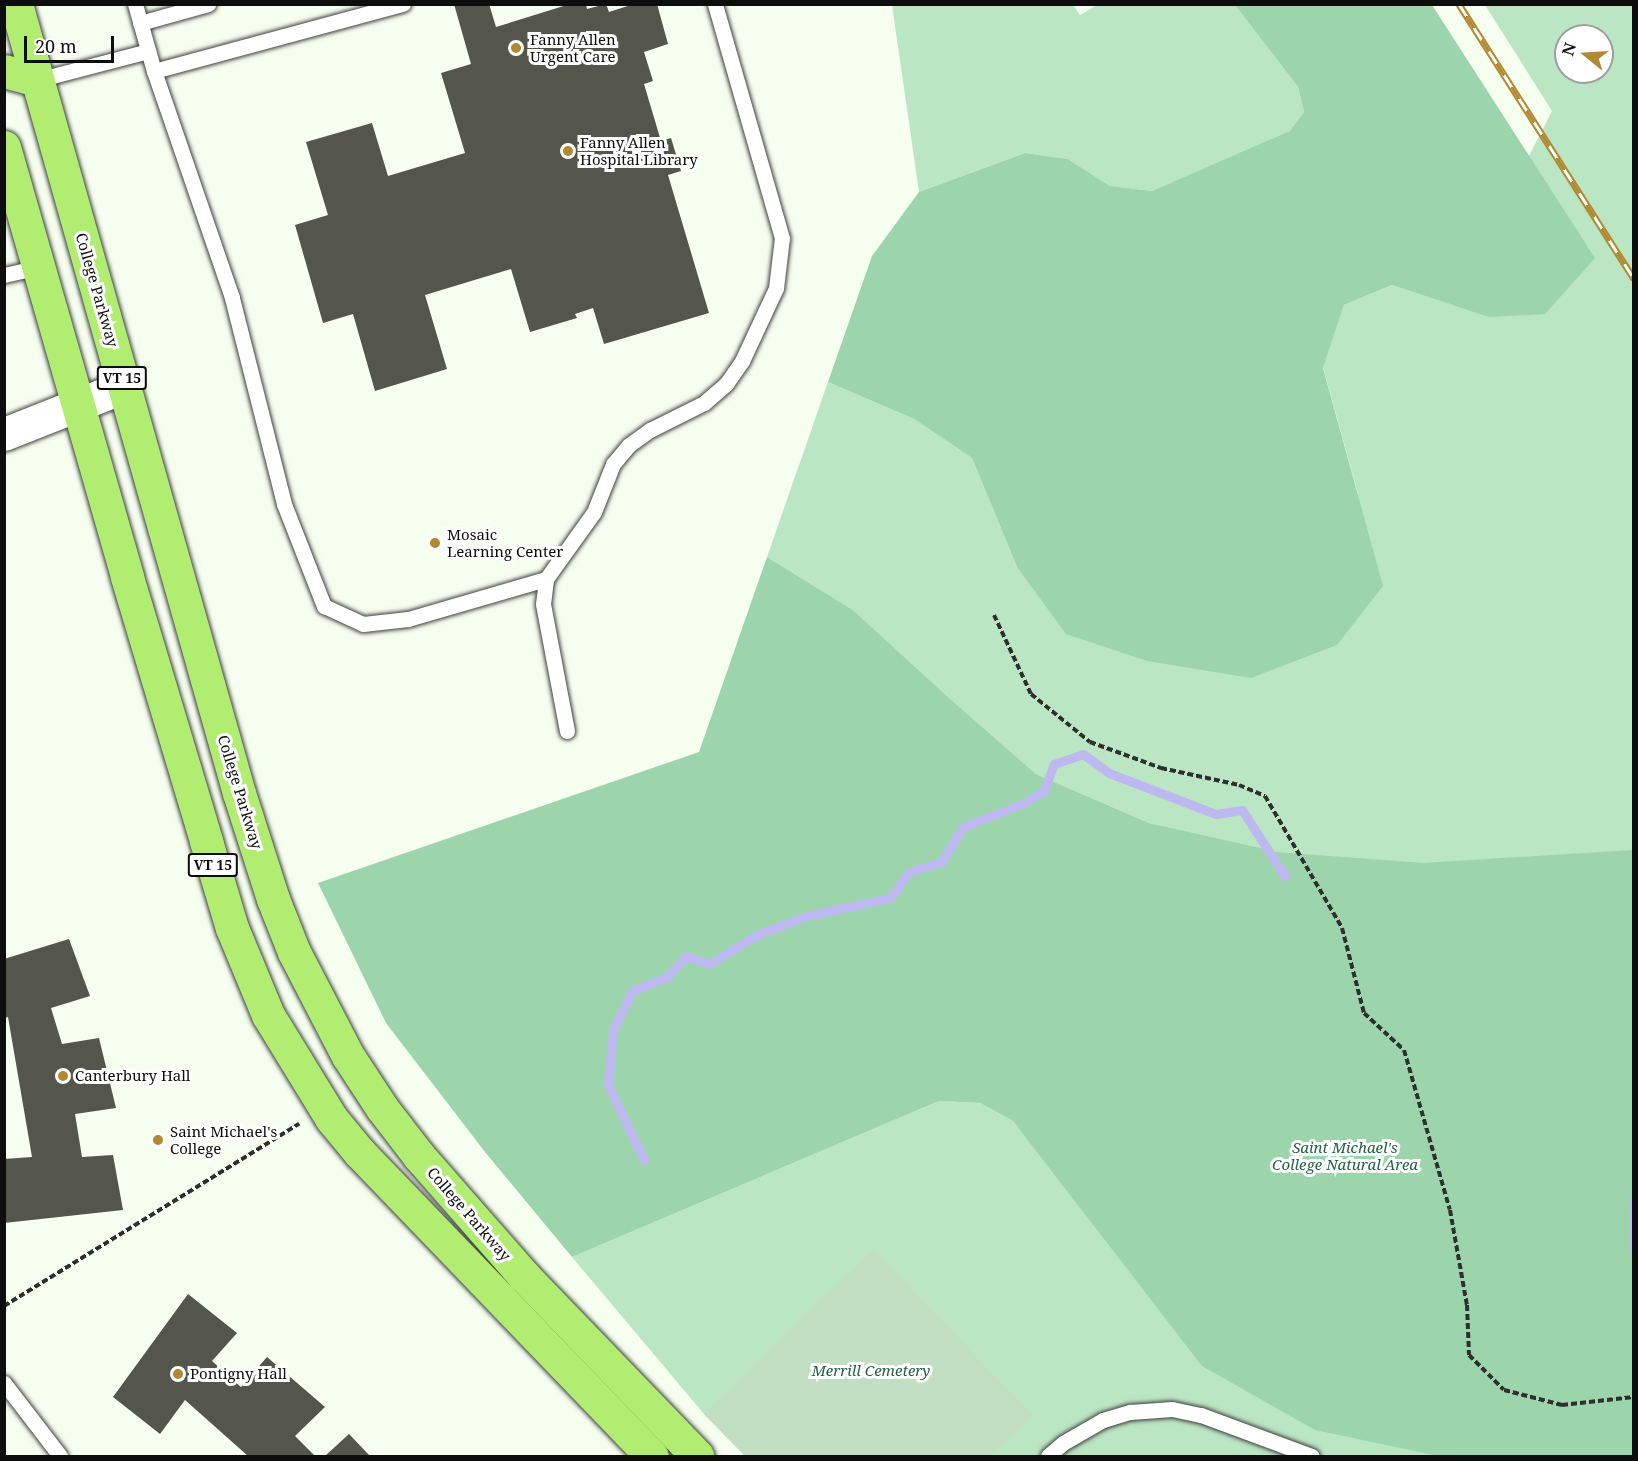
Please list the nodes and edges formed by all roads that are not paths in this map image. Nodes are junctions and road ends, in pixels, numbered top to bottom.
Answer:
1 (16, 4) edge
2 (135, 4) edge
3 (208, 4) edge
4 (403, 4) edge
5 (715, 4) edge
6 (140, 23) junction
7 (148, 51) junction
8 (4, 71) edge
9 (154, 71) junction
10 (37, 80) junction
11 (4, 147) edge
12 (11, 194) edge
13 (39, 267) junction
14 (4, 275) edge
15 (125, 386) junction
16 (77, 404) junction
17 (4, 434) edge
18 (546, 579) junction
19 (567, 731) dead end
20 (4, 1383) edge
21 (52, 1454) edge
22 (652, 1456) edge
23 (697, 1456) edge
24 (1048, 1456) edge
25 (1312, 1456) edge

1 - 10 main road, College Parkway / VT 15
2 - 6 lane
3 - 6 lane
4 - 9 lane
5 - 18 lane
6 - 7 lane
7 - 9 lane
7 - 10 lane
8 - 10 main road
9 - 18 lane
10 - 15 main road, College Parkway / VT 15
11 - 12 main road, VT 15
12 - 13 main road, VT 15
13 - 14 lane
13 - 16 main road, VT 15
15 - 16 street
15 - 23 main road, College Parkway / VT 15
16 - 17 street
16 - 22 main road, VT 15
18 - 19 lane
20 - 21 lane
24 - 25 lane

